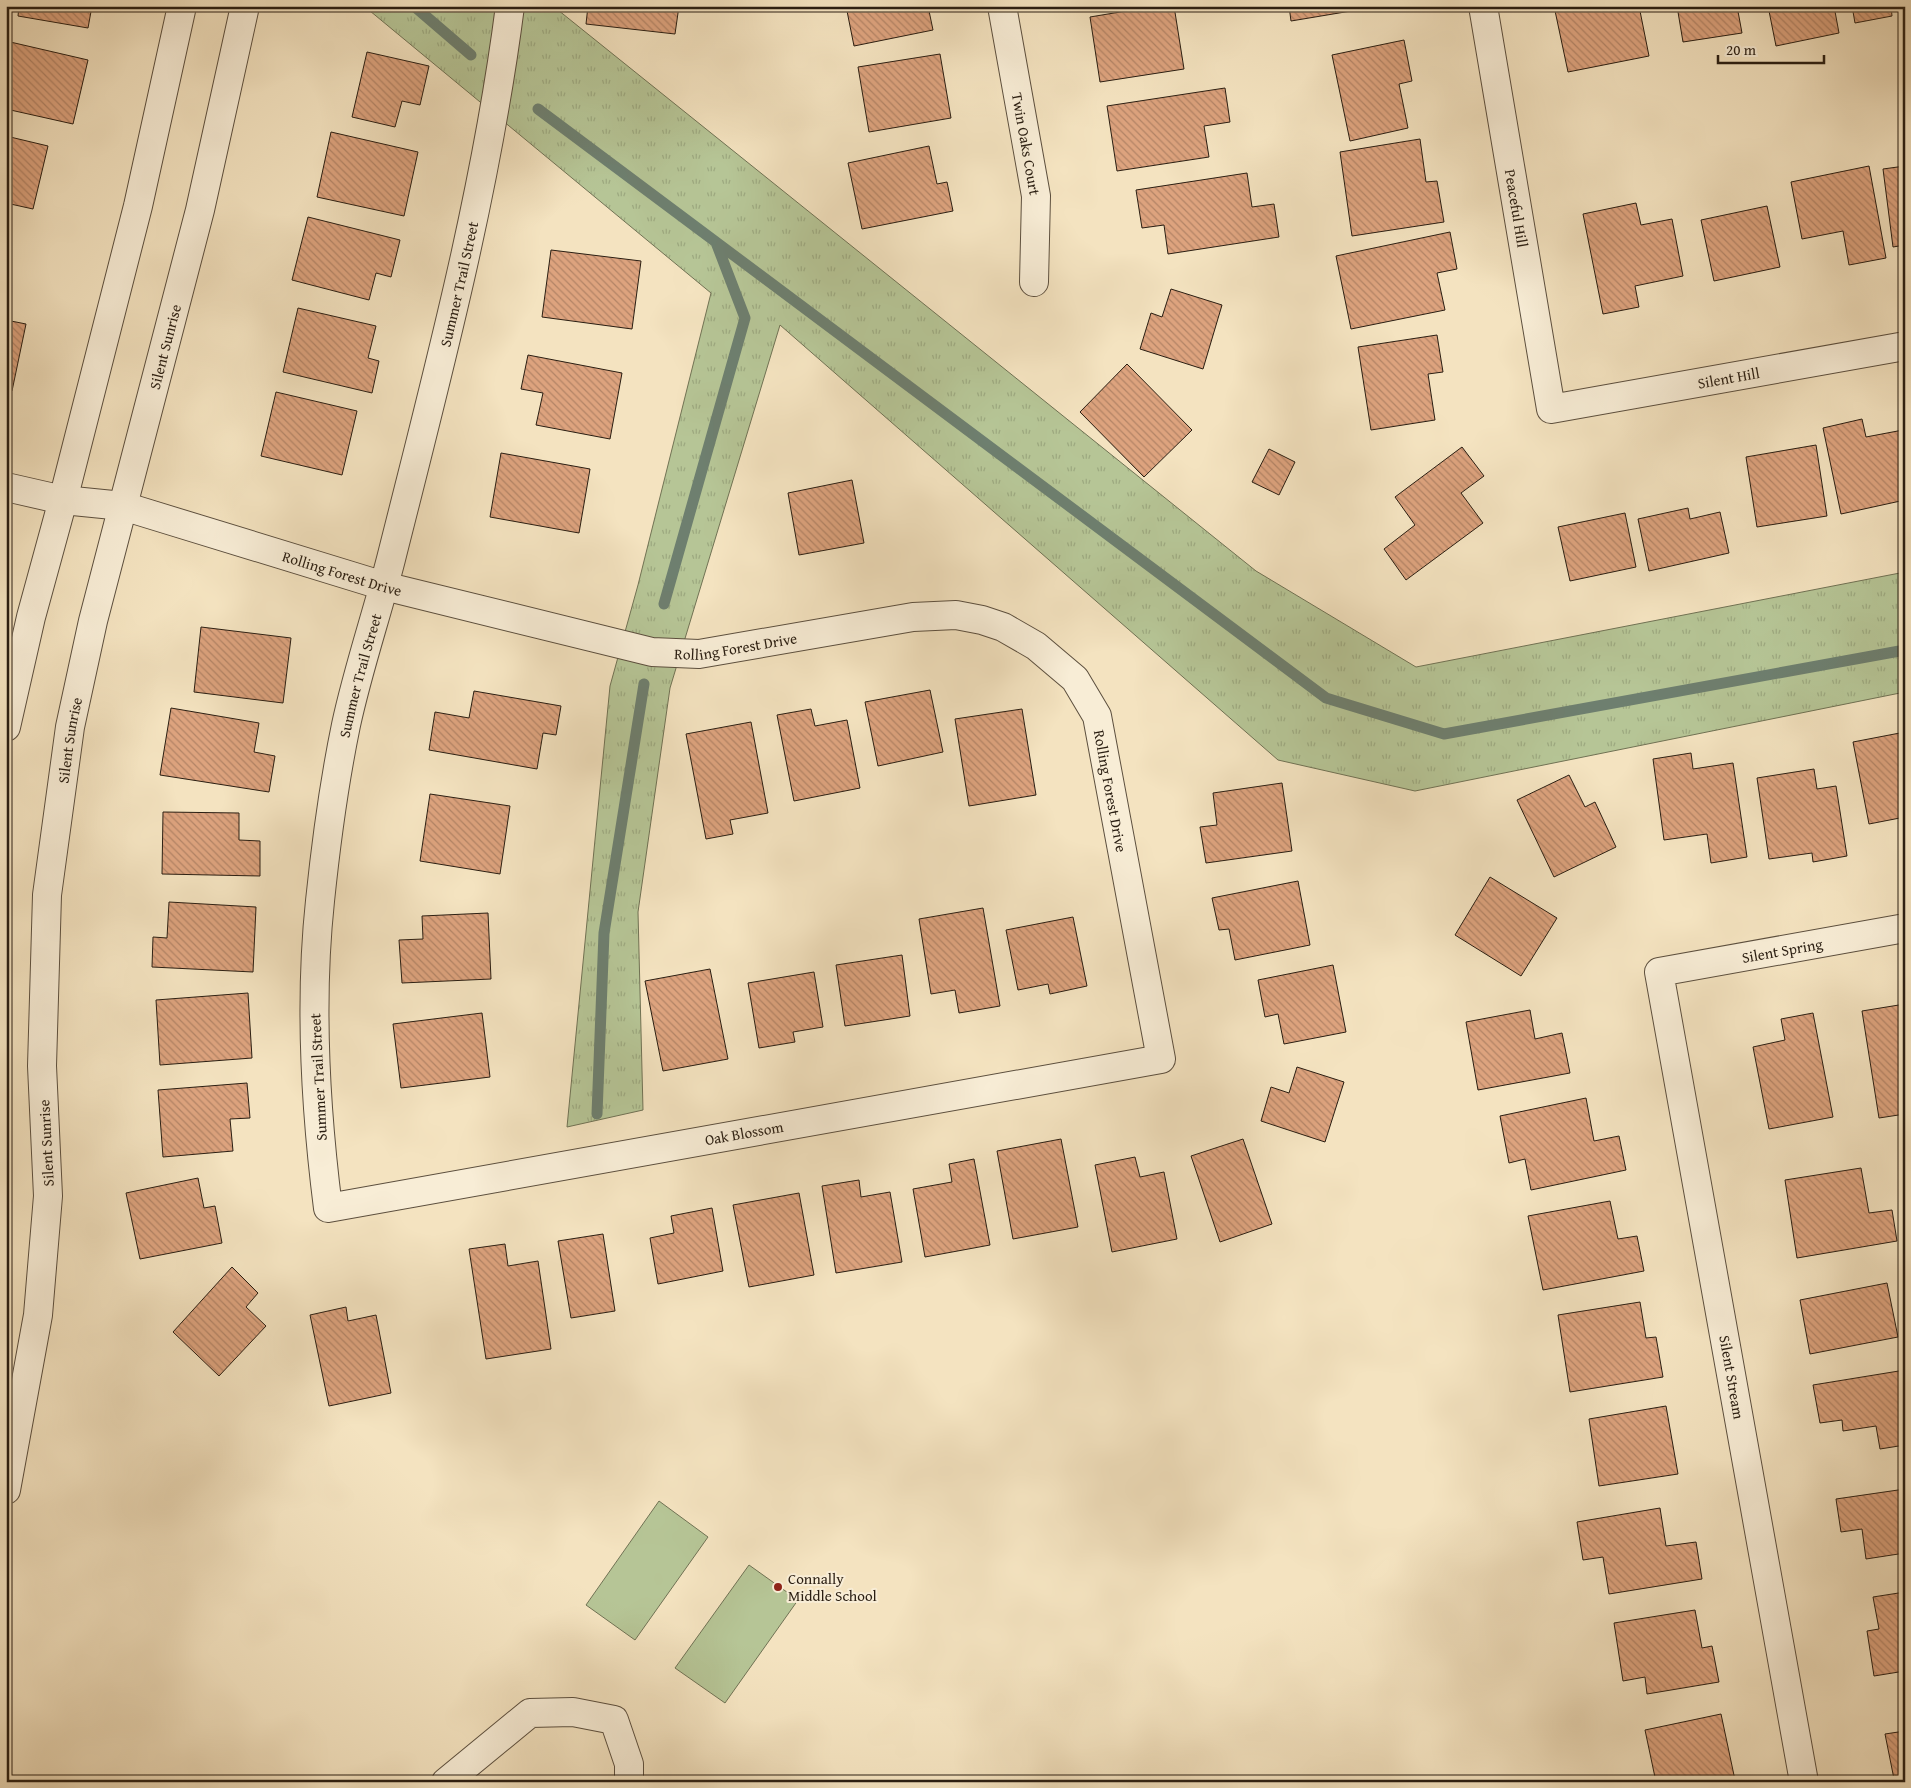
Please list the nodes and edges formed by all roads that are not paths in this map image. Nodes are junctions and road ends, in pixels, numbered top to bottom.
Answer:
1 (182, 6) edge
2 (245, 6) edge
3 (510, 6) edge
4 (1002, 6) edge
5 (1483, 6) edge
6 (1034, 282) dead end
7 (1905, 346) edge
8 (1551, 409) joint
9 (6, 488) edge
10 (63, 500) junction
11 (123, 506) junction
12 (384, 586) junction
13 (6, 727) edge
14 (1905, 928) edge
15 (1659, 972) joint
16 (1161, 1059) joint
17 (328, 1208) joint
18 (6, 1490) edge
19 (446, 1782) edge
20 (629, 1782) edge
21 (1804, 1782) edge

1 - 10 street
2 - 11 street, Silent Sunrise
3 - 12 street, Summer Trail Street
4 - 6 street, Twin Oaks Court
5 - 8 street, Peaceful Hill
7 - 8 street, Silent Hill
9 - 10 street, Rolling Forest Drive
10 - 11 street, Rolling Forest Drive
10 - 13 street
11 - 12 street, Rolling Forest Drive
11 - 18 street, Silent Sunrise
12 - 16 street, Rolling Forest Drive
12 - 17 street, Summer Trail Street
14 - 15 street, Silent Spring
15 - 21 street, Silent Stream
16 - 17 street, Oak Blossom
19 - 20 street

